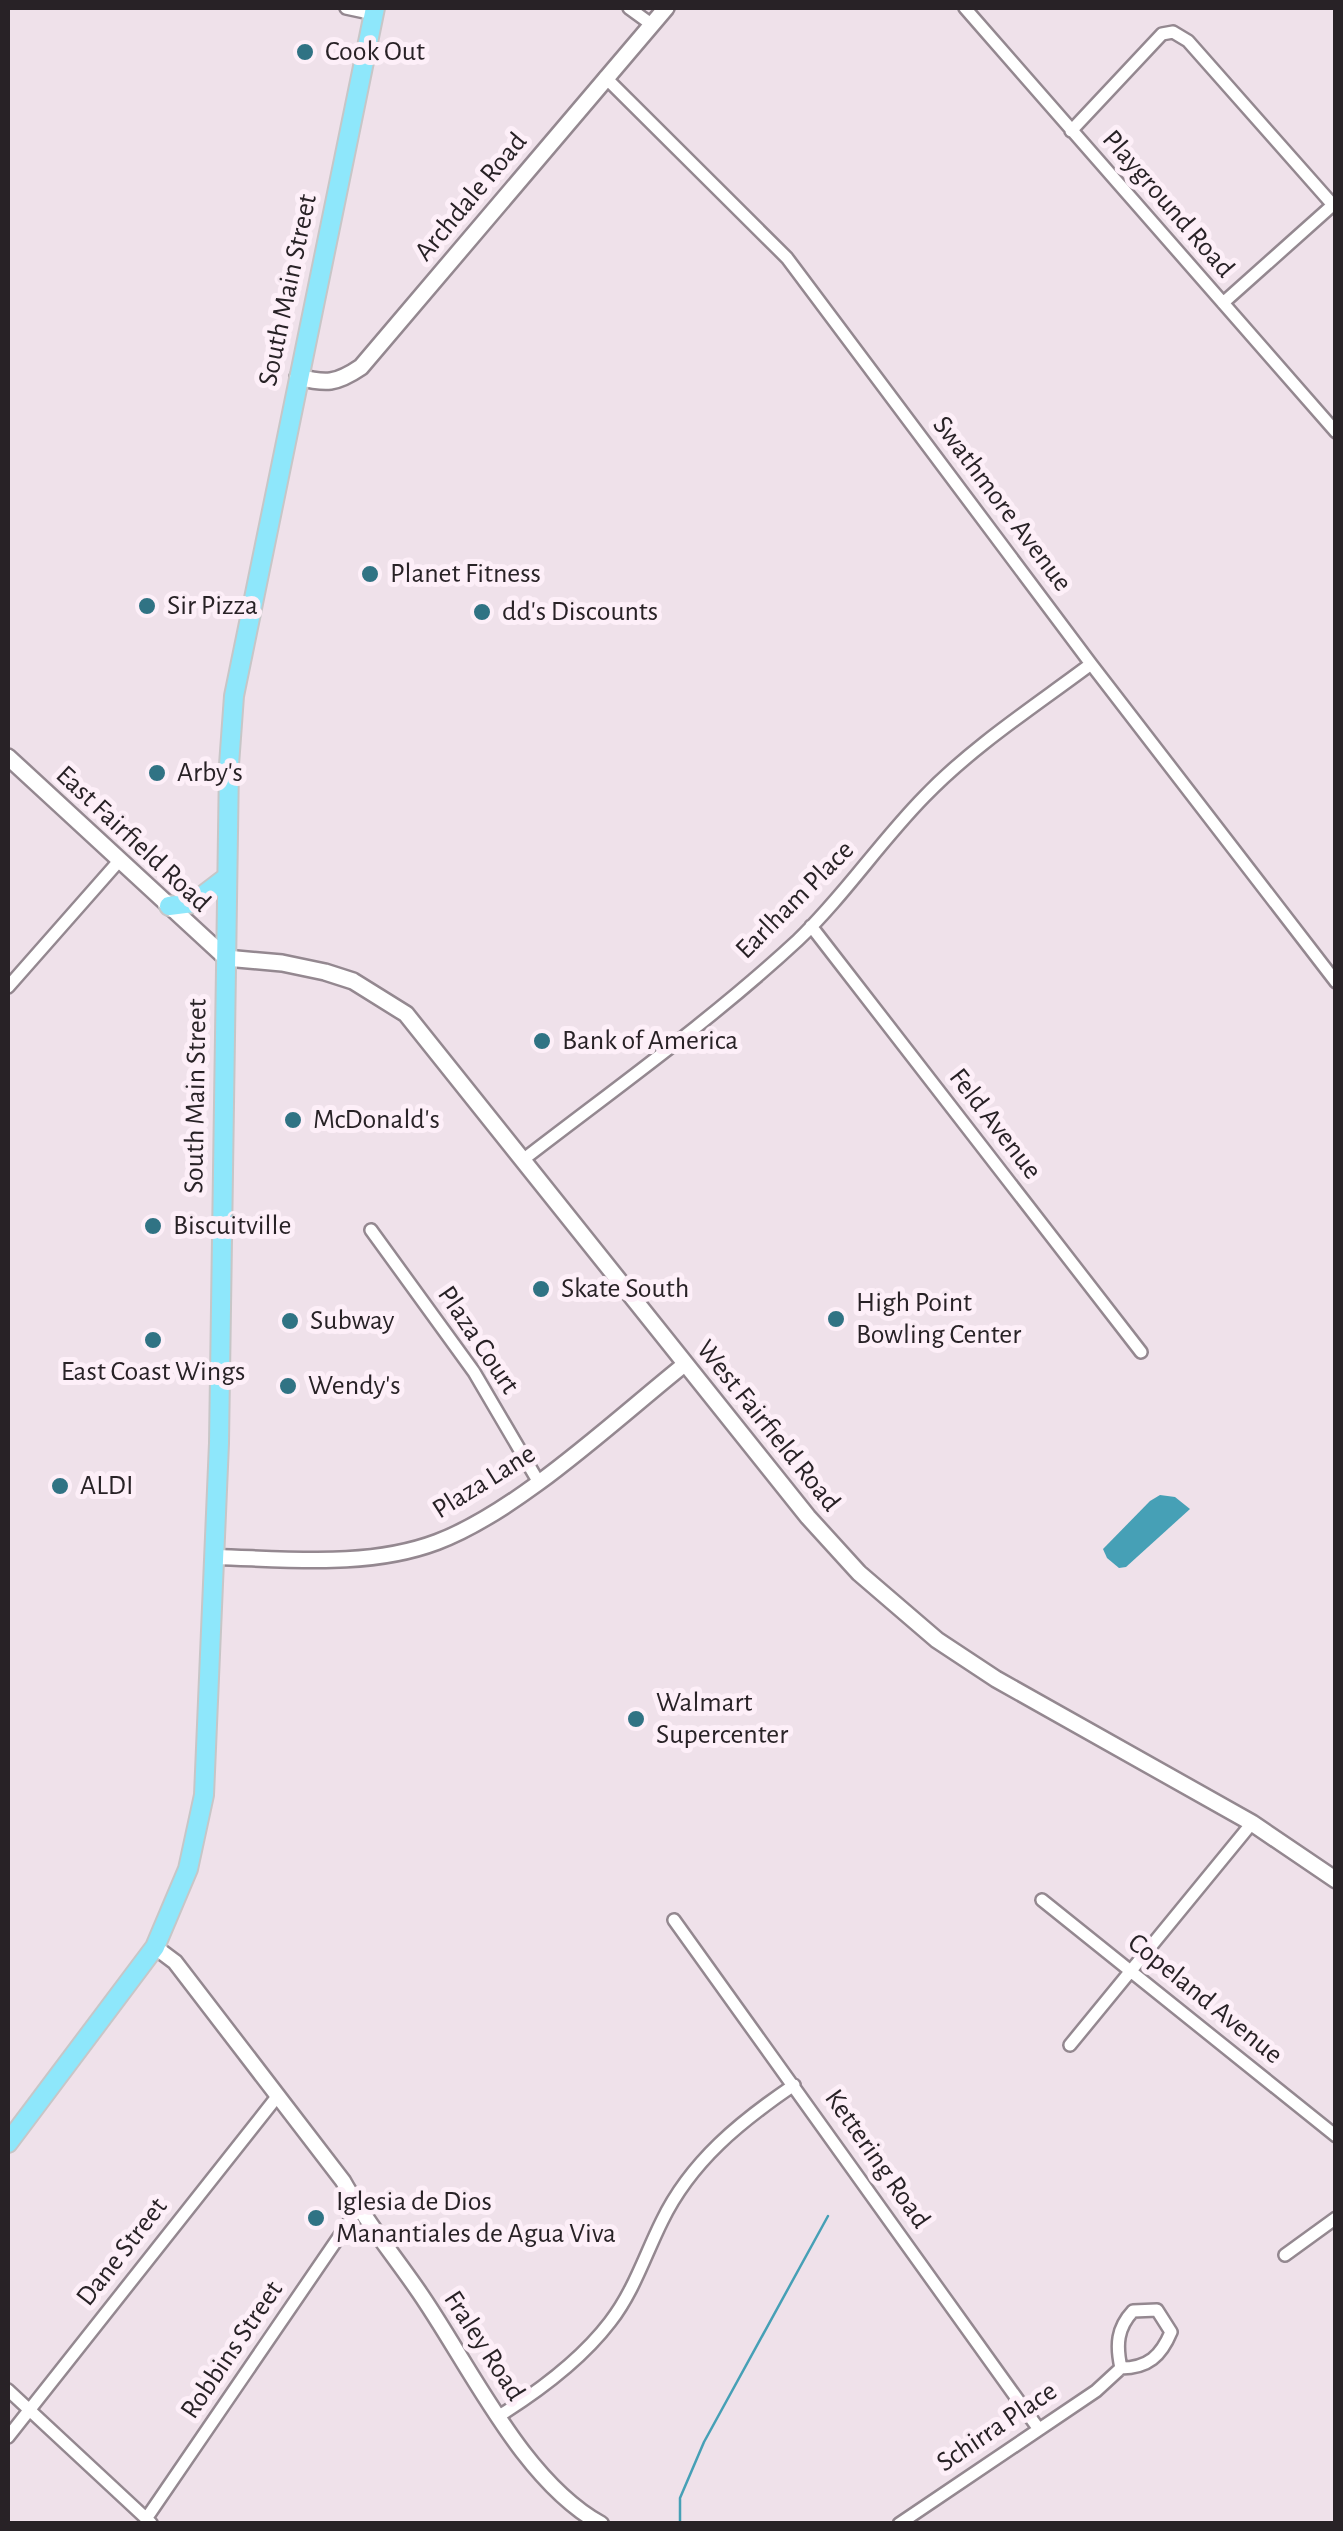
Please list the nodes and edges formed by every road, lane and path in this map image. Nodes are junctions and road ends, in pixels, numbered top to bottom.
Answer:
1 (346, 8) edge
2 (629, 8) edge
3 (666, 8) edge
4 (965, 8) edge
5 (374, 11) edge
6 (651, 24) junction
7 (605, 77) junction
8 (1071, 131) junction
9 (1334, 204) edge
10 (1223, 304) junction
11 (298, 377) junction
12 (1336, 432) edge
13 (1091, 664) junction
14 (8, 757) edge
15 (119, 861) junction
16 (227, 877) junction
17 (169, 906) junction
18 (811, 926) junction
19 (226, 958) junction
20 (1336, 982) edge
21 (8, 987) edge
22 (524, 1160) junction
23 (371, 1230) dead end
24 (1141, 1352) dead end
25 (685, 1364) junction
26 (538, 1481) junction
27 (216, 1557) junction
28 (1252, 1823) junction
29 (1336, 1880) edge
30 (1042, 1900) dead end
31 (674, 1920) dead end
32 (155, 1947) junction
33 (1131, 1971) junction
34 (1070, 2045) dead end
35 (794, 2085) junction
36 (276, 2098) junction
37 (1336, 2136) edge
38 (8, 2143) edge
39 (358, 2209) junction
40 (1336, 2218) edge
41 (1285, 2255) dead end
42 (1121, 2368) junction
43 (8, 2390) edge
44 (29, 2410) junction
45 (499, 2416) junction
46 (1038, 2428) junction
47 (8, 2437) edge
48 (148, 2521) edge
49 (601, 2524) edge
50 (899, 2524) edge

1 - 5 street
2 - 6 street
3 - 6 main road, Archdale Road
4 - 8 street, Playground Road
5 - 11 main road, South Main Street
6 - 7 main road, Archdale Road
7 - 11 main road, Archdale Road
7 - 13 street, Swathmore Avenue
8 - 9 street
8 - 10 street, Playground Road
9 - 10 street
10 - 12 street, Playground Road
11 - 16 main road, South Main Street
13 - 18 street, Earlham Place
13 - 20 street, Swathmore Avenue
14 - 15 main road, East Fairfield Road
15 - 17 main road, East Fairfield Road
15 - 21 street
16 - 17 main road
16 - 19 main road, South Main Street
17 - 19 main road, East Fairfield Road
18 - 22 street, Earlham Place
18 - 24 street, Feld Avenue
19 - 22 main road, West Fairfield Road
19 - 27 main road, South Main Street
22 - 25 main road, West Fairfield Road
23 - 26 street, Plaza Court
25 - 26 street, Plaza Lane
25 - 28 main road, West Fairfield Road
26 - 27 street, Plaza Lane
27 - 32 main road, South Main Street
28 - 29 main road, West Fairfield Road
28 - 33 street
30 - 33 street, Copeland Avenue
31 - 35 street, Kettering Road
32 - 36 street, Fraley Road
32 - 38 main road, South Main Street
33 - 34 street
33 - 37 street, Copeland Avenue
35 - 45 street
35 - 46 street, Kettering Road
36 - 39 street, Fraley Road
36 - 44 street, Dane Street
39 - 45 street, Fraley Road
39 - 48 street, Robbins Street
40 - 41 street
42 - 42 street, Schirra Place
42 - 46 street, Schirra Place
43 - 44 street
44 - 47 street, Dane Street
44 - 48 street
45 - 49 street, Fraley Road
46 - 50 street, Schirra Place

